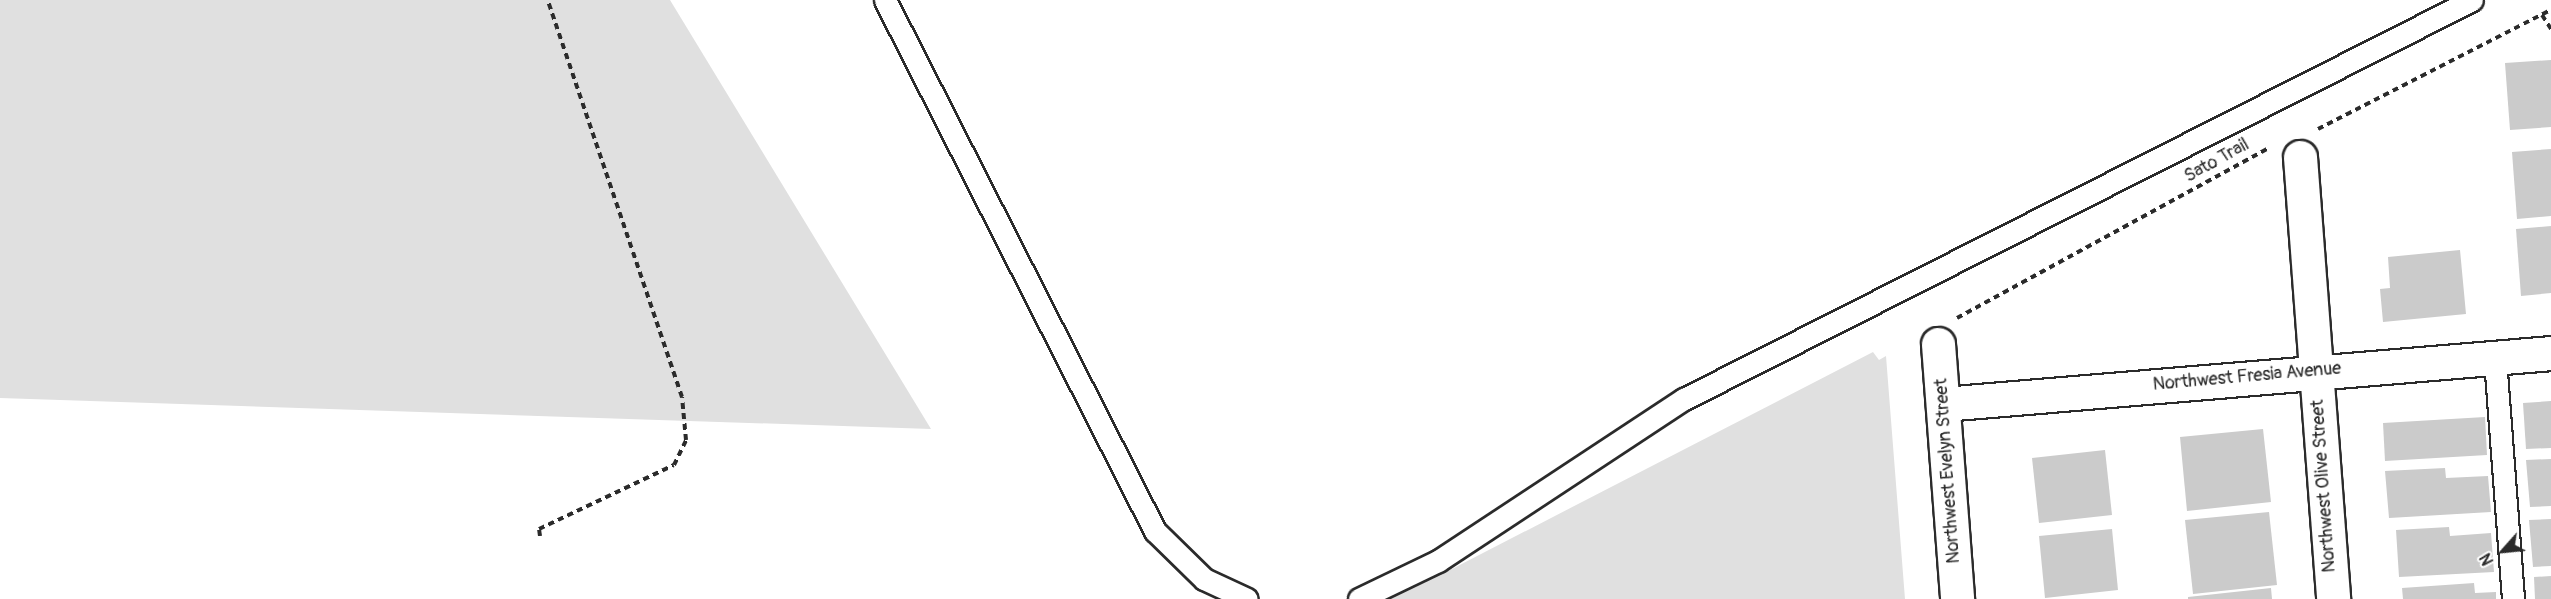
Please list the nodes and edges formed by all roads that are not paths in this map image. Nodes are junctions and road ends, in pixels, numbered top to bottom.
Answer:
1 (885, 0) edge
2 (2472, 0) edge
3 (2296, 144) road end
4 (1945, 332) road end
5 (2551, 353) edge
6 (2495, 359) junction
7 (2316, 371) junction
8 (1943, 404) junction
9 (1247, 599) edge
10 (1359, 599) edge
11 (1957, 599) edge
12 (2333, 599) edge
13 (2513, 599) edge

1 - 9 lane
2 - 10 lane
3 - 7 street, Northwest Olive Street
4 - 8 street, Northwest Evelyn Street
5 - 6 street, Northwest Fresia Avenue
6 - 7 street, Northwest Fresia Avenue
6 - 13 lane
7 - 8 street, Northwest Fresia Avenue
7 - 12 street, Northwest Olive Street
8 - 11 street, Northwest Evelyn Street

